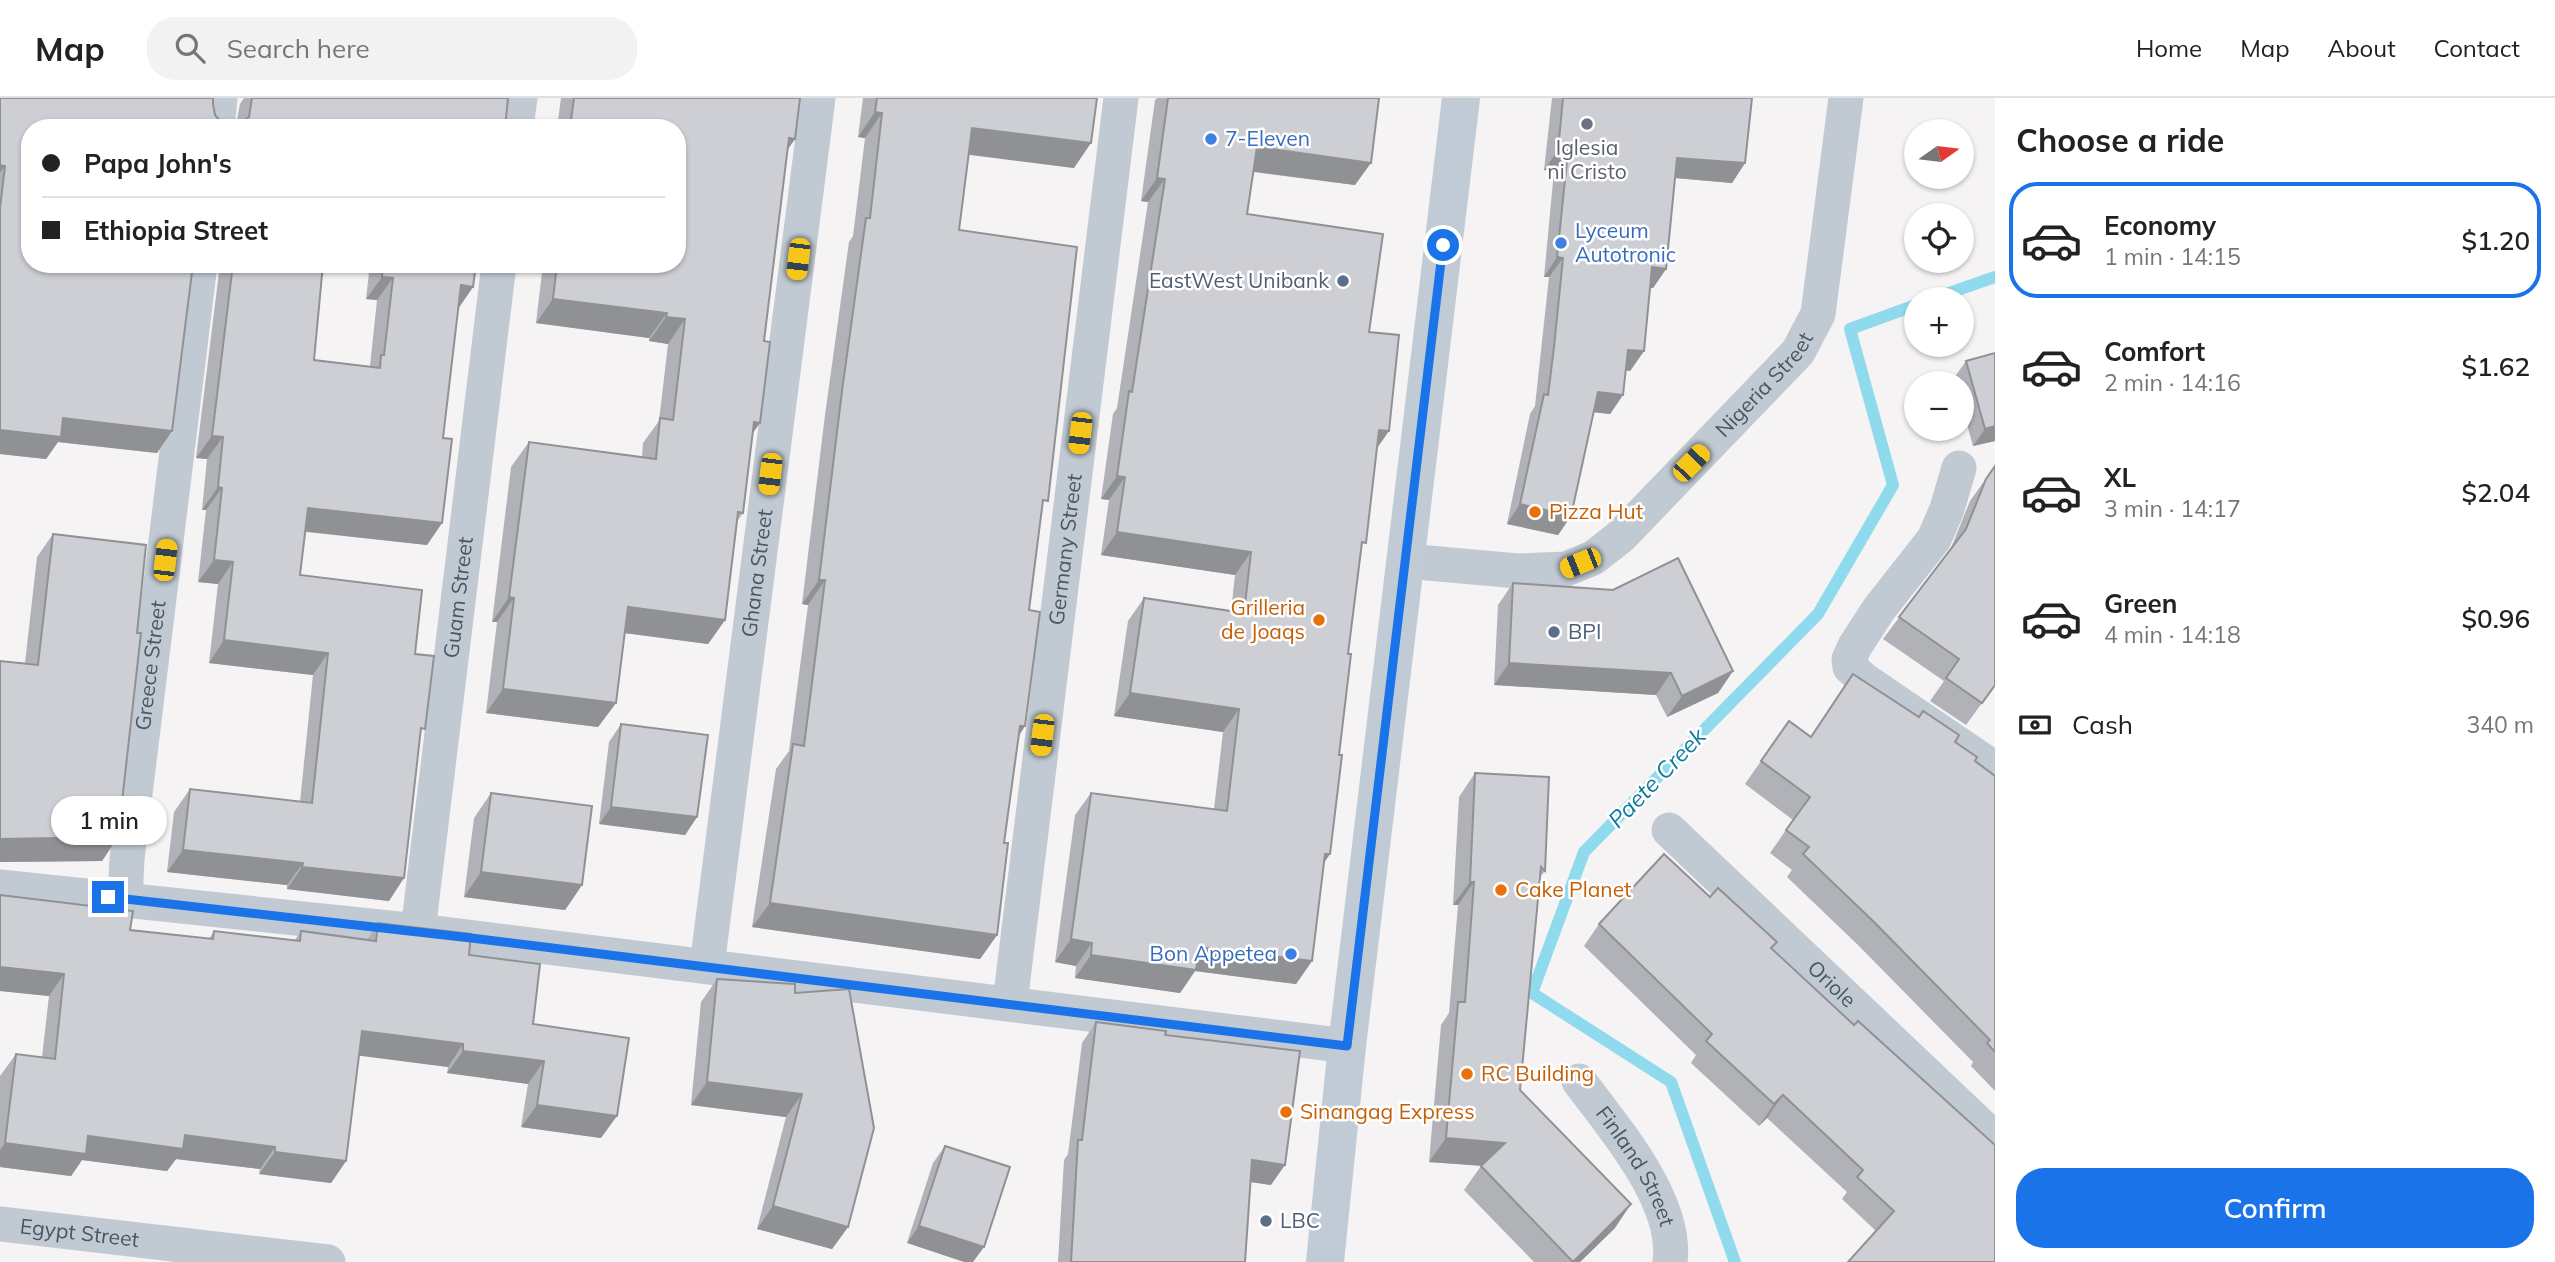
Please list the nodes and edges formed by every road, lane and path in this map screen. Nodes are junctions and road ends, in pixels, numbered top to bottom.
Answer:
1 (220, 98) edge
2 (520, 98) edge
3 (818, 98) edge
4 (1121, 98) edge
5 (1461, 98) edge
6 (1846, 98) edge
7 (218, 119) edge
8 (517, 119) edge
9 (200, 273) edge
10 (498, 273) edge
11 (1959, 468) dead end
12 (1406, 561) junction
13 (1995, 769) edge
14 (1669, 830) dead end
15 (0, 887) edge
16 (125, 900) junction
17 (418, 931) junction
18 (707, 966) junction
19 (1010, 1003) junction
20 (1347, 1046) junction
21 (1579, 1081) dead end
22 (1995, 1139) edge
23 (0, 1224) edge
24 (328, 1262) edge
25 (1325, 1262) edge
26 (1670, 1262) edge

1 - 7 street
2 - 8 street
3 - 18 street, Ghana Street
4 - 19 street, Germany Street
5 - 12 main road
6 - 12 street, Nigeria Street
9 - 16 street, Greece Street
10 - 17 street, Guam Street
11 - 13 street
12 - 20 main road
14 - 22 street, Oriole
15 - 16 street
16 - 17 street
17 - 18 street
18 - 19 street
19 - 20 street
20 - 25 main road
21 - 26 street, Finland Street
23 - 24 street, Egypt Street

